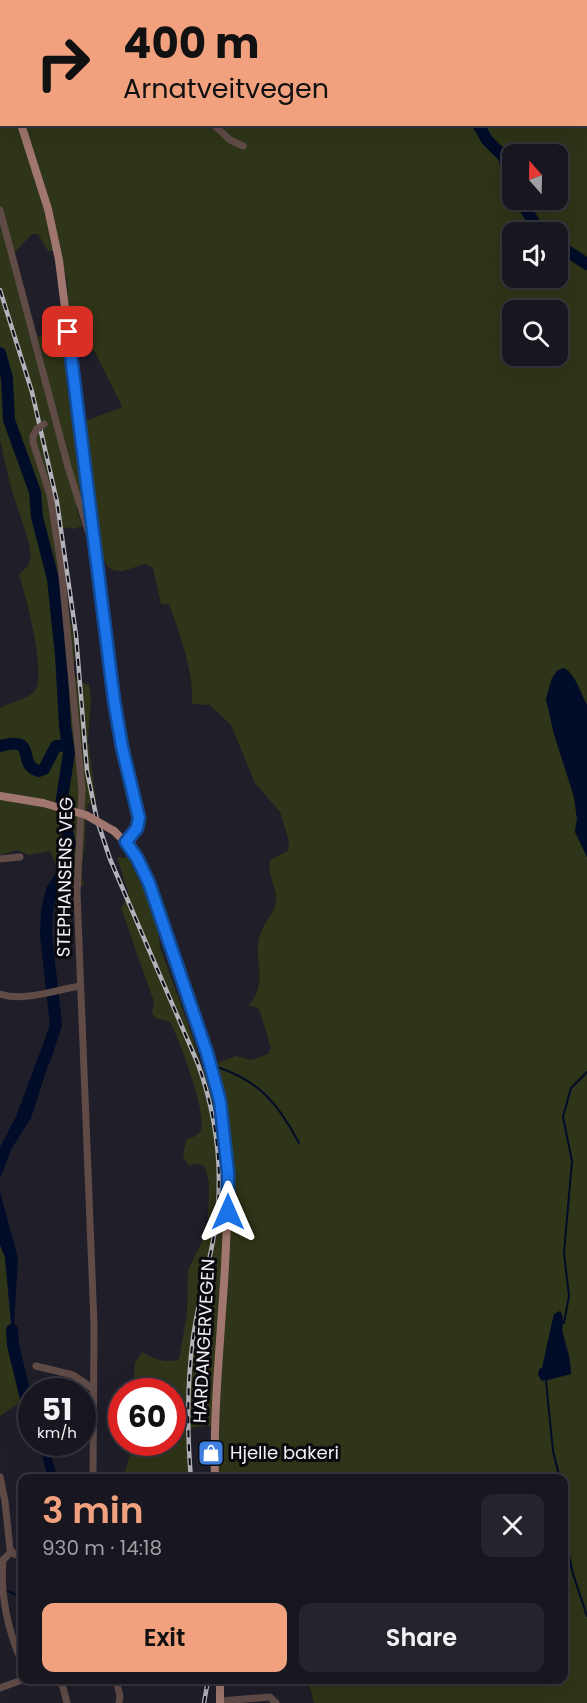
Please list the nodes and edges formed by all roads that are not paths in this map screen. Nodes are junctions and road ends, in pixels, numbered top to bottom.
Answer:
1 (22, 126) edge
2 (215, 126) edge
3 (243, 146) dead end
4 (0, 210) edge
5 (55, 417) junction
6 (94, 548) junction
7 (0, 796) edge
8 (126, 842) junction
9 (20, 858) dead end
10 (0, 859) edge
11 (80, 987) junction
12 (0, 994) edge
13 (36, 1366) dead end
14 (77, 1378) edge
15 (92, 1378) edge
16 (93, 1456) edge
17 (93, 1474) edge
18 (215, 1474) edge
19 (0, 1477) edge
20 (11, 1552) junction
21 (18, 1555) edge
22 (18, 1651) edge
23 (18, 1681) edge
24 (62, 1684) edge
25 (117, 1684) edge
26 (220, 1684) edge
27 (0, 1688) edge
28 (220, 1702) edge
29 (67, 1703) edge
30 (118, 1703) edge
31 (276, 1703) edge

1 - 6 main road
2 - 3 street
4 - 5 street
5 - 6 street
5 - 11 street, STEPHANSENS VEG, bridge
6 - 8 main road
7 - 8 main road, HARDANGERVEGEN, bridge
8 - 18 main road, HARDANGERVEGEN
9 - 10 street
11 - 12 street
11 - 15 street, STEPHANSENS VEG
13 - 14 street
16 - 17 street, STEPHANSENS VEG
19 - 20 street
20 - 21 street
20 - 22 street
23 - 27 street
24 - 29 street
25 - 30 street
26 - 28 main road
28 - 31 street

